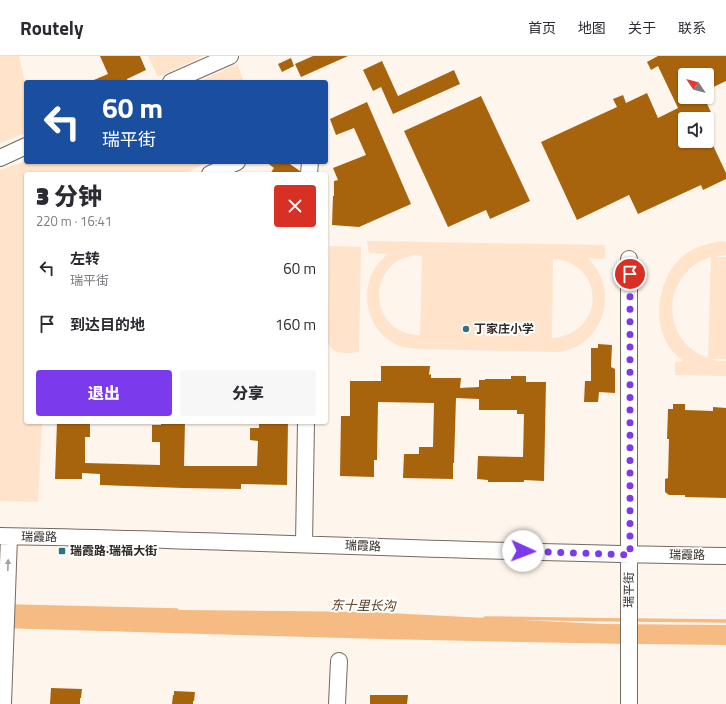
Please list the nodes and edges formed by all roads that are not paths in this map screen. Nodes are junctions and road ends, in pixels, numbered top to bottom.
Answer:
1 (230, 56) edge
2 (176, 80) edge
3 (24, 147) edge
4 (0, 158) edge
5 (232, 164) edge
6 (214, 172) edge
7 (630, 259) dead end
8 (306, 424) edge
9 (4, 536) edge
10 (304, 544) junction
11 (630, 555) junction
12 (726, 556) edge
13 (339, 661) dead end
14 (3, 704) edge
15 (337, 704) edge
16 (629, 704) edge

1 - 2 street
3 - 4 street
5 - 6 street
7 - 11 street, 瑞平街
8 - 10 street
9 - 10 street, 瑞霞路
14 -> 9 street
10 - 11 street, 瑞霞路
11 - 12 street, 瑞霞路
11 - 16 street, 瑞平街
13 - 15 street

